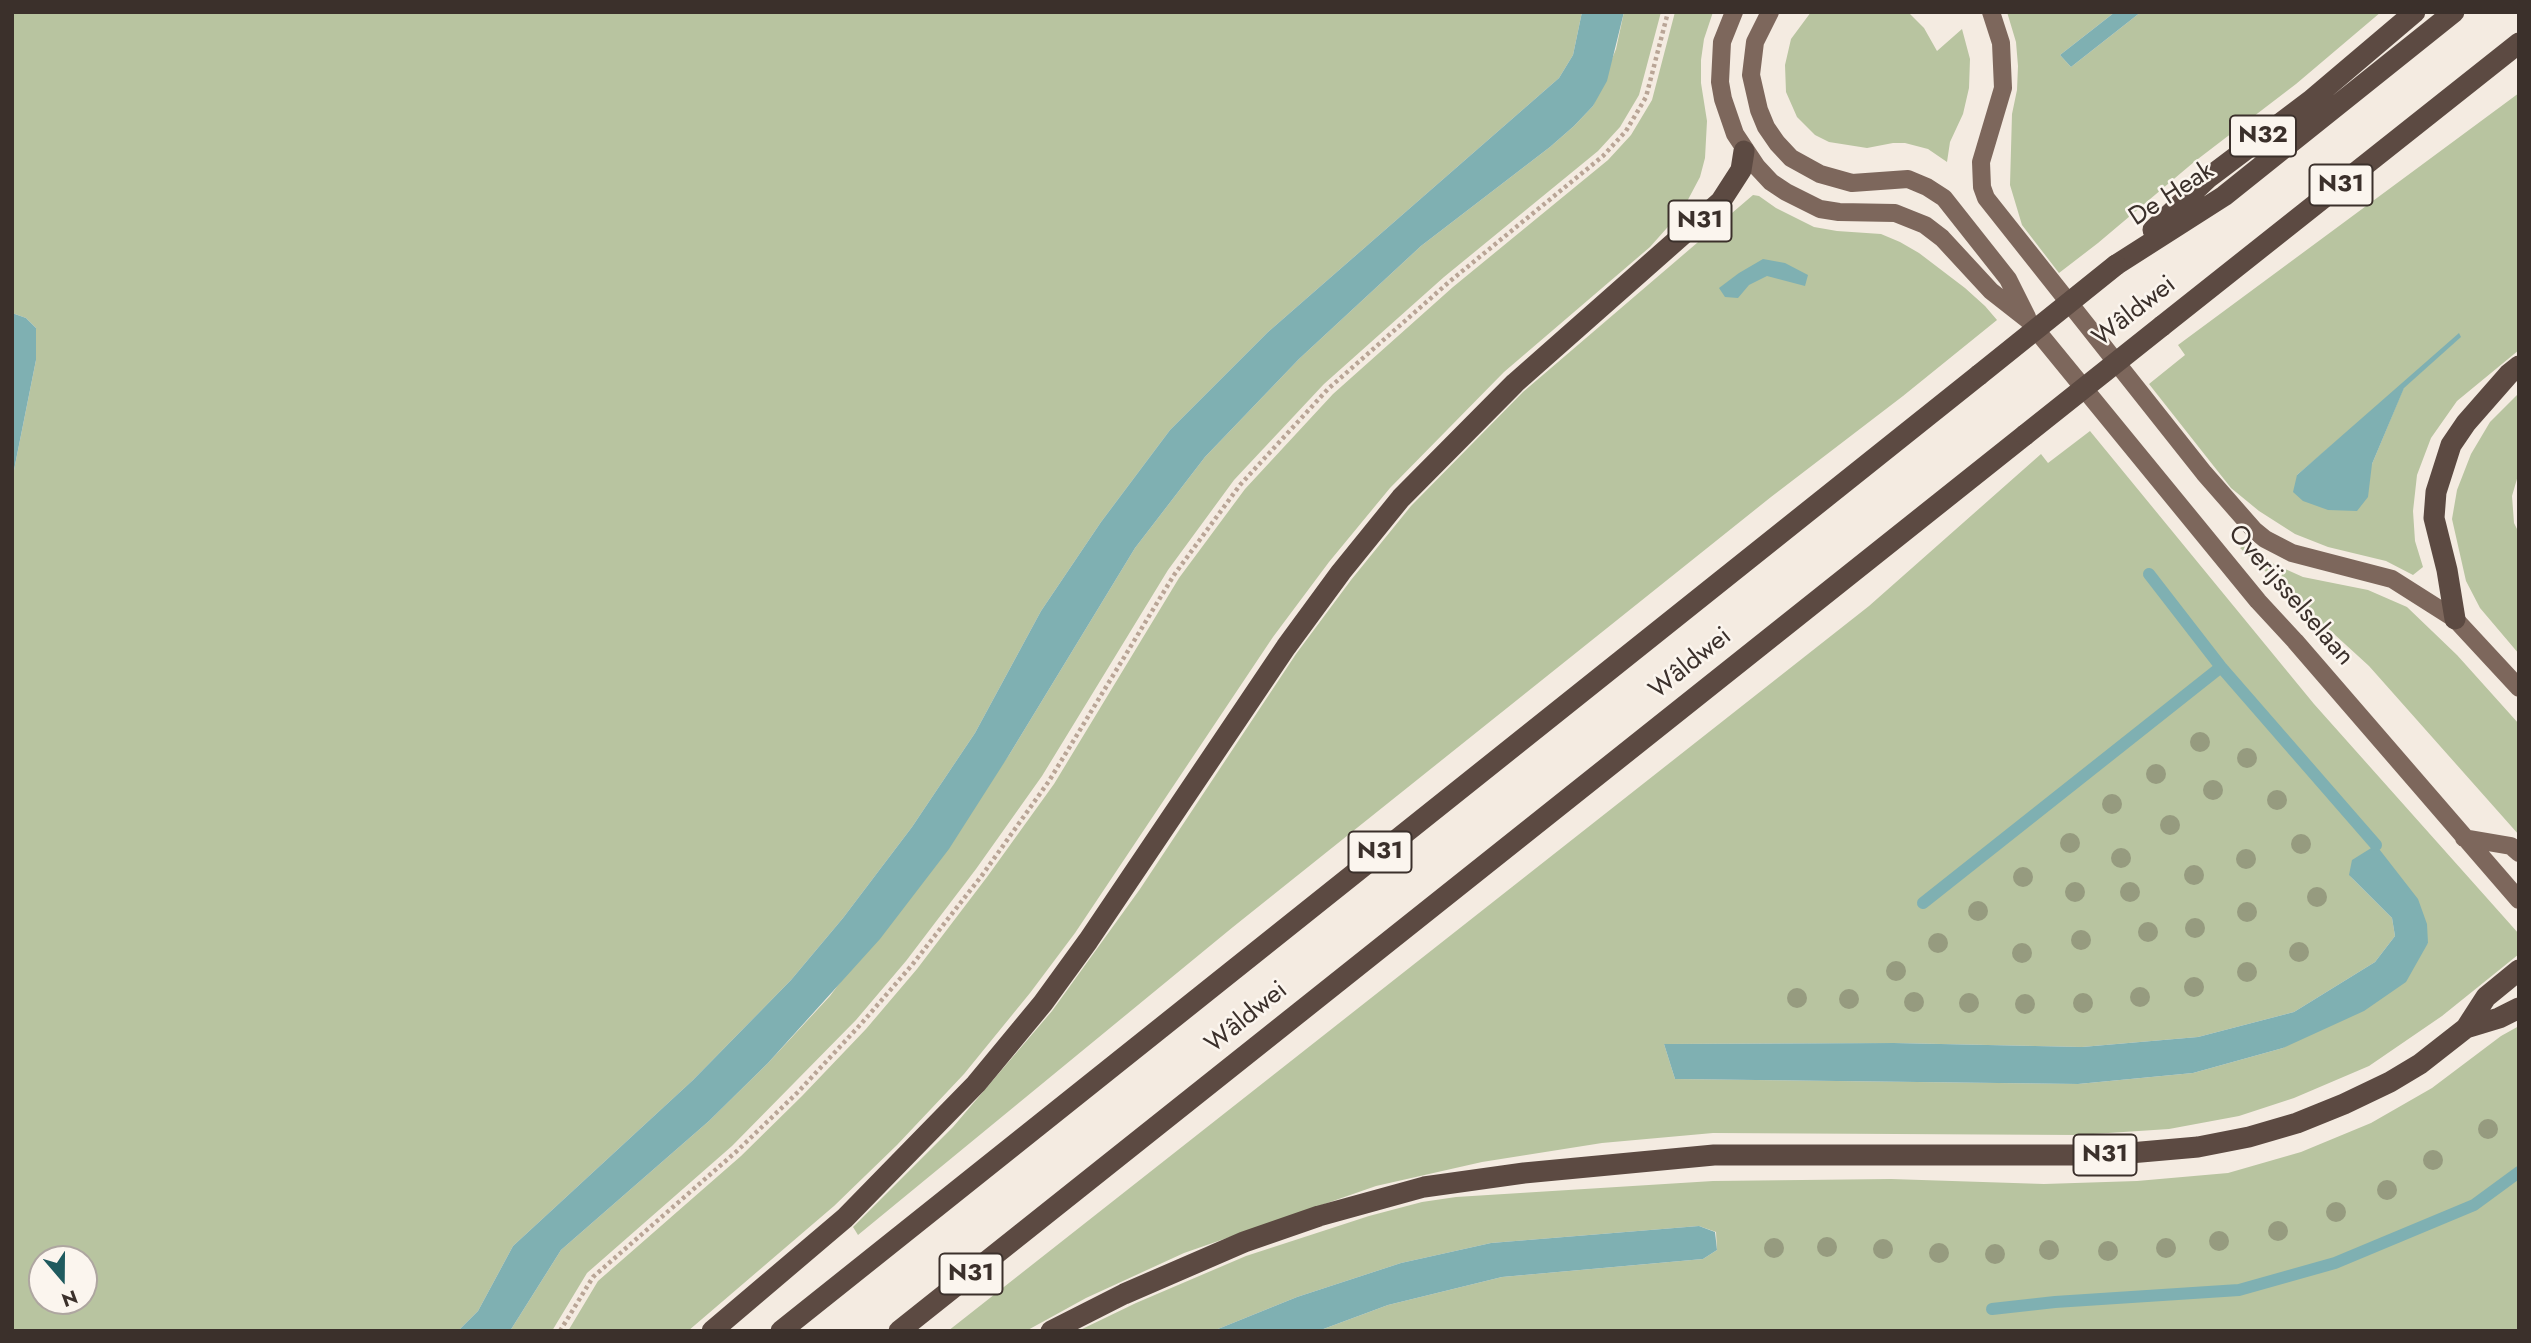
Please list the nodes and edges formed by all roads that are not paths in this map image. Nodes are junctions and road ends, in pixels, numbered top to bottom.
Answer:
1 (1734, 12) edge
2 (1770, 12) edge
3 (1991, 12) edge
4 (2415, 12) edge
5 (2454, 12) edge
6 (2519, 44) edge
7 (1744, 151) junction
8 (2116, 265) junction
9 (2028, 320) junction
10 (2519, 366) edge
11 (2455, 619) junction
12 (2519, 688) edge
13 (2464, 838) junction
14 (2519, 853) edge
15 (2519, 900) edge
16 (2519, 970) edge
17 (2519, 1008) edge
18 (2466, 1028) junction
19 (712, 1331) edge
20 (781, 1331) edge
21 (899, 1331) edge
22 (1051, 1331) edge

1 - 7 main road
2 - 9 main road, Overijsselselaan
3 - 11 main road, Overijsselselaan
4 - 8 highway, N32
5 - 8 highway, De Heak / N31
6 - 21 highway, Wâldwei / N31, bridge
7 - 9 main road, Overijsselselaan
7 - 19 highway, N31
8 - 20 highway, Wâldwei / N31, bridge
9 - 13 main road, Overijsselselaan
10 - 11 highway
11 - 12 main road, Overijsselselaan
13 - 14 main road
13 - 15 main road, Overijsselselaan
16 - 18 highway, N31
17 - 18 highway, N31
18 - 22 highway, N31

